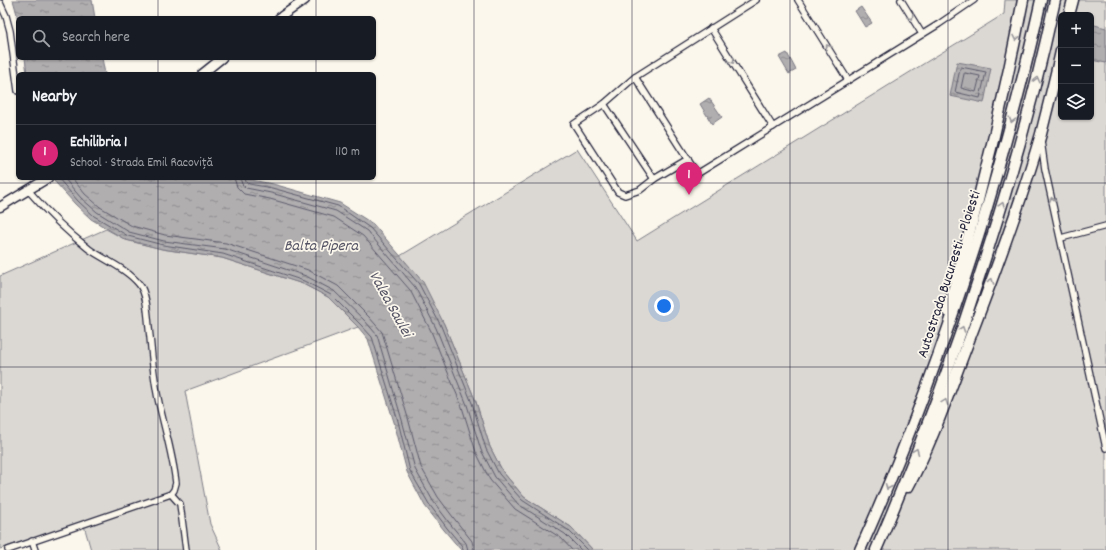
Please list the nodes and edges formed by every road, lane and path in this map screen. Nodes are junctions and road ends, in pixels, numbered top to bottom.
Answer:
1 (305, 0) edge
2 (756, 0) edge
3 (798, 0) edge
4 (901, 0) edge
5 (974, 0) edge
6 (1023, 0) edge
7 (1041, 0) edge
8 (1055, 0) edge
9 (1073, 0) edge
10 (0, 3) edge
11 (1071, 12) edge
12 (282, 16) edge
13 (711, 28) junction
14 (922, 34) junction
15 (220, 60) edge
16 (1058, 64) edge
17 (204, 72) edge
18 (16, 76) edge
19 (635, 77) junction
20 (848, 80) junction
21 (604, 104) junction
22 (773, 127) junction
23 (1040, 135) junction
24 (688, 159) junction
25 (654, 179) junction
26 (42, 180) edge
27 (32, 184) edge
28 (0, 207) edge
29 (1106, 226) edge
30 (1061, 238) junction
31 (922, 399) junction
32 (1106, 448) edge
33 (171, 494) junction
34 (886, 526) junction
35 (32, 541) junction
36 (11, 549) edge
37 (35, 550) edge
38 (186, 550) edge
39 (860, 550) edge
40 (876, 550) edge

1 - 12 street
2 - 13 street
20 -> 3 street
4 -> 14 street
5 - 14 street
6 -> 31 highway
7 -> 31 highway, Autostrada Bucuresti - Ploiesti
34 -> 8 highway, Autostrada Bucuresti - Ploiesti
9 - 11 highway
10 - 18 street
13 - 19 street
13 -> 22 street
14 - 20 street
15 - 17 street
16 - 23 highway
19 - 21 street
19 - 24 street
20 - 22 street
21 - 25 street
21 - 25 street
22 - 24 street
30 -> 23 street
34 -> 23 highway
24 - 25 street
26 - 27 street
27 - 28 street
27 - 33 street
29 - 30 street
30 - 32 street
31 -> 39 highway, Autostrada Bucuresti - Ploiesti
33 - 35 street
33 - 38 street
34 - 40 highway, Autostrada Bucuresti - Ploiesti
35 - 36 street
35 - 37 street

